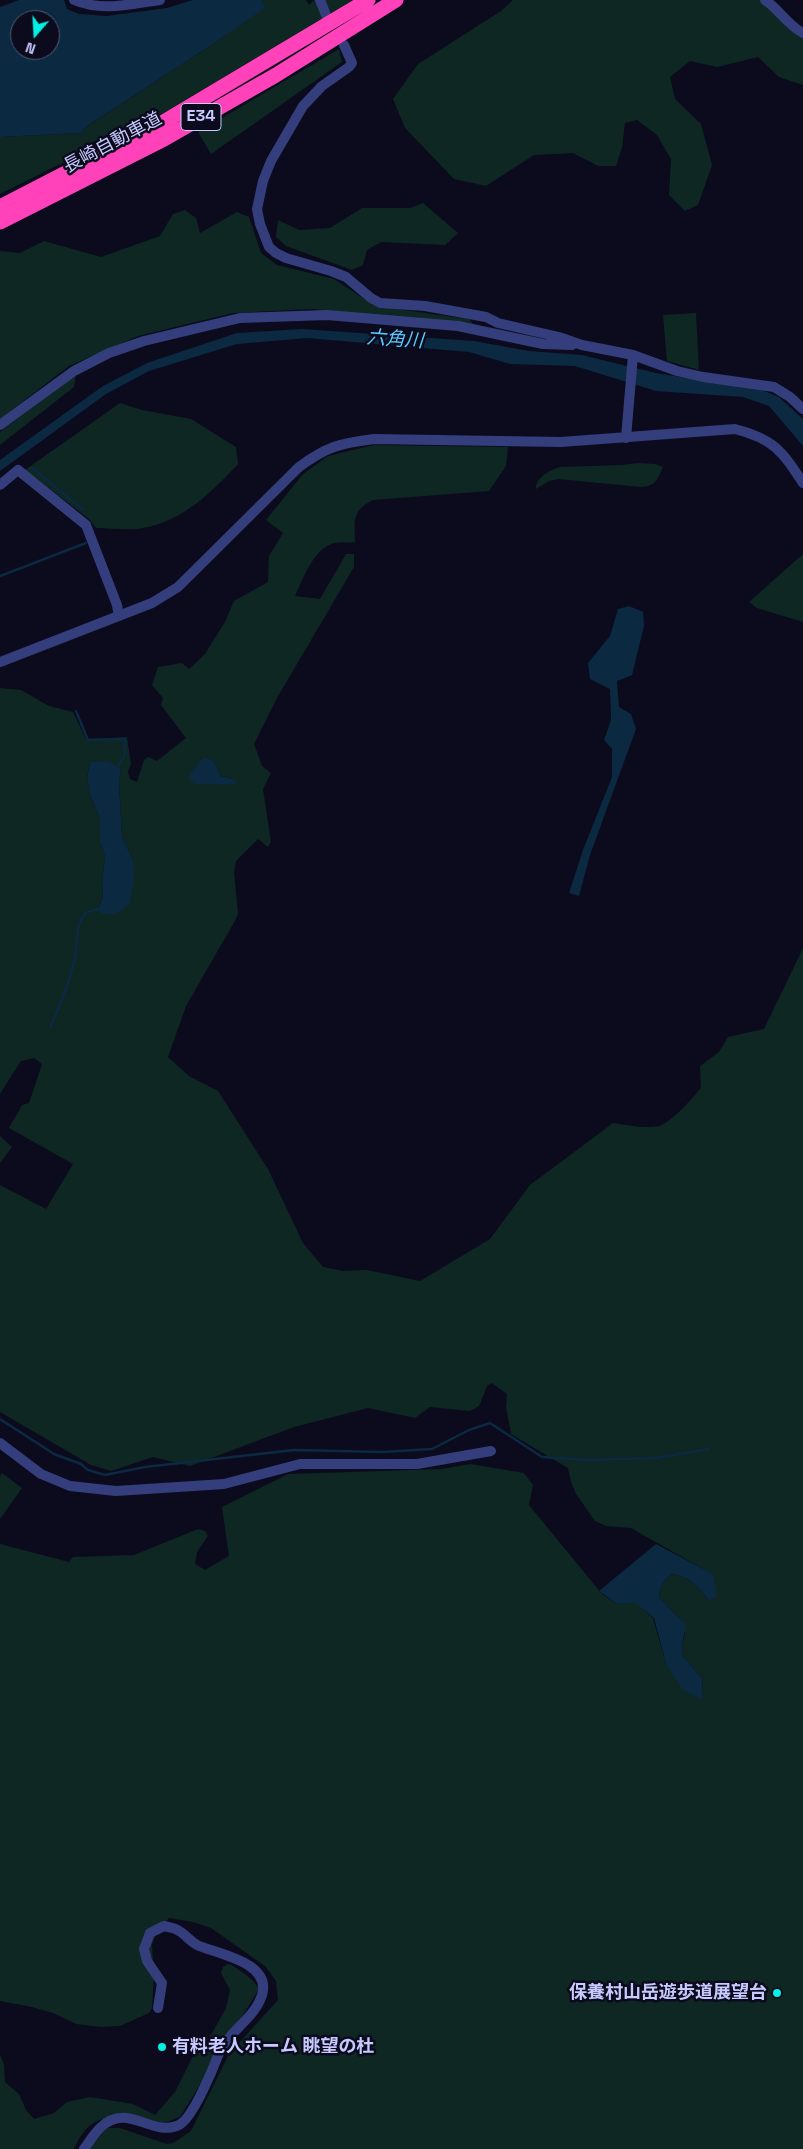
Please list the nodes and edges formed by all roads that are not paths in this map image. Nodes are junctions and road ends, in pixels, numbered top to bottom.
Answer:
1 (74, 0) edge
2 (160, 0) edge
3 (368, 0) edge
4 (396, 0) edge
5 (764, 0) edge
6 (324, 1) edge
7 (326, 15) dead end
8 (803, 33) edge
9 (344, 46) dead end
10 (0, 207) edge
11 (0, 222) edge
12 (582, 345) junction
13 (633, 359) junction
14 (803, 409) edge
15 (0, 425) edge
16 (626, 438) junction
17 (803, 483) edge
18 (0, 484) edge
19 (119, 616) junction
20 (0, 662) edge
21 (0, 1443) edge
22 (490, 1451) dead end
23 (158, 2008) dead end
24 (84, 2149) edge

1 - 2 street
3 - 10 highway, 長崎自動車道 / E34
4 - 11 highway, 長崎自動車道 / E34
5 - 8 street
6 - 7 street
9 - 12 street
12 - 13 street
12 - 15 street
13 - 14 street
13 - 16 street
16 - 17 street
16 - 19 street
18 - 19 street
19 - 20 street
21 - 22 street
23 - 24 street

